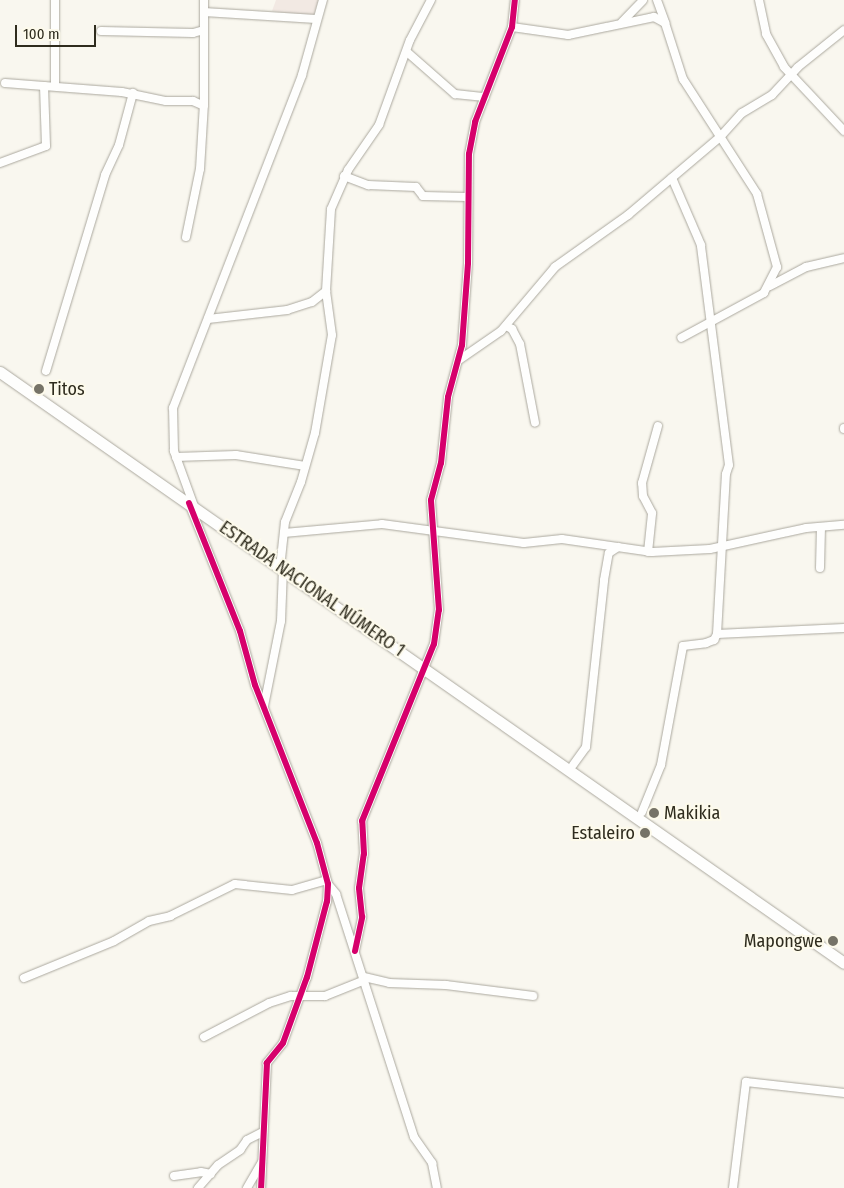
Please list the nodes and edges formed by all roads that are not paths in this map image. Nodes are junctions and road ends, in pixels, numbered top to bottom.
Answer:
1 (55, 0) edge
2 (204, 0) edge
3 (323, 0) edge
4 (432, 0) edge
5 (516, 0) edge
6 (643, 0) edge
7 (657, 0) edge
8 (758, 0) edge
9 (204, 12) junction
10 (316, 19) junction
11 (665, 23) junction
12 (620, 24) junction
13 (512, 27) junction
14 (204, 30) junction
15 (844, 30) edge
16 (101, 31) dead end
17 (407, 52) junction
18 (790, 76) junction
19 (5, 82) dead end
20 (44, 86) junction
21 (55, 86) junction
22 (203, 91) junction
23 (133, 93) junction
24 (485, 97) junction
25 (193, 101) junction
26 (204, 106) junction
27 (844, 131) edge
28 (721, 136) junction
29 (0, 163) edge
30 (344, 176) junction
31 (672, 178) junction
32 (467, 197) junction
33 (186, 237) dead end
34 (844, 258) edge
35 (769, 287) junction
36 (326, 291) junction
37 (208, 319) junction
38 (709, 325) junction
39 (506, 326) junction
40 (681, 338) dead end
41 (459, 360) junction
42 (46, 371) dead end
43 (0, 372) edge
44 (535, 423) dead end
45 (658, 426) dead end
46 (176, 457) junction
47 (305, 466) junction
48 (192, 505) junction
49 (844, 524) edge
50 (821, 527) junction
51 (284, 532) junction
52 (433, 532) junction
53 (618, 547) junction
54 (721, 547) junction
55 (648, 552) junction
56 (820, 568) dead end
57 (282, 569) junction
58 (844, 628) edge
59 (717, 634) junction
60 (425, 669) junction
61 (268, 683) junction
62 (255, 685) junction
63 (264, 706) junction
64 (573, 765) dead end
65 (642, 812) dead end
66 (328, 882) junction
67 (355, 952) junction
68 (844, 963) edge
69 (24, 978) dead end
70 (365, 979) junction
71 (300, 996) junction
72 (533, 996) dead end
73 (204, 1037) dead end
74 (844, 1094) edge
75 (263, 1132) junction
76 (263, 1160) junction
77 (211, 1174) junction
78 (174, 1176) dead end
79 (198, 1188) edge
80 (247, 1188) edge
81 (261, 1188) edge
82 (437, 1188) edge
83 (733, 1188) edge

1 - 21 street
2 - 9 street
3 - 10 street
4 - 17 street
5 - 13 street
6 - 12 street
7 - 11 street
8 - 18 street
9 - 10 street
9 - 14 street
10 - 37 street
11 - 12 street
11 - 28 street
12 - 13 street
13 - 24 street
14 - 16 street
14 - 22 street
15 - 18 street
17 - 24 street
17 - 30 street
18 - 27 street
18 - 28 street
19 - 20 street
20 - 21 street
20 - 29 street
21 - 23 street
22 - 25 street
22 - 26 street
23 - 25 street
23 - 42 street
24 - 32 street
25 - 26 street
26 - 33 street
28 - 31 street
28 - 35 street
30 - 32 street
30 - 36 street
31 - 38 street
31 - 39 street
32 - 41 street
34 - 35 street
35 - 38 street
36 - 37 street
36 - 47 street
37 - 46 street
38 - 40 street
38 - 54 street
39 - 41 street
39 - 44 street
41 - 52 street
43 - 48 highway, ESTRADA NACIONAL NÚMERO 1
45 - 55 street
46 - 47 street
46 - 48 street
47 - 51 street
48 - 57 highway, ESTRADA NACIONAL NÚMERO 1
48 - 62 street
49 - 50 street
50 - 54 street
50 - 56 street
51 - 52 street
51 - 57 street
52 - 53 street
52 - 60 street
53 - 55 street
53 - 64 street
54 - 55 street
54 - 59 street
57 - 60 highway, ESTRADA NACIONAL NÚMERO 1
57 - 61 street
58 - 59 street
59 - 65 street
60 - 67 street
60 - 68 highway, ESTRADA NACIONAL NÚMERO 1
61 - 62 street
61 - 63 street
62 - 63 street
63 - 66 street
66 - 67 street
66 - 69 street
66 - 71 street
67 - 70 street
70 - 71 street
70 - 72 street
70 - 82 street
71 - 73 street
71 - 75 street
74 - 83 street
75 - 76 street
75 - 77 street
76 - 80 street
76 - 81 street
77 - 78 street
77 - 79 street

